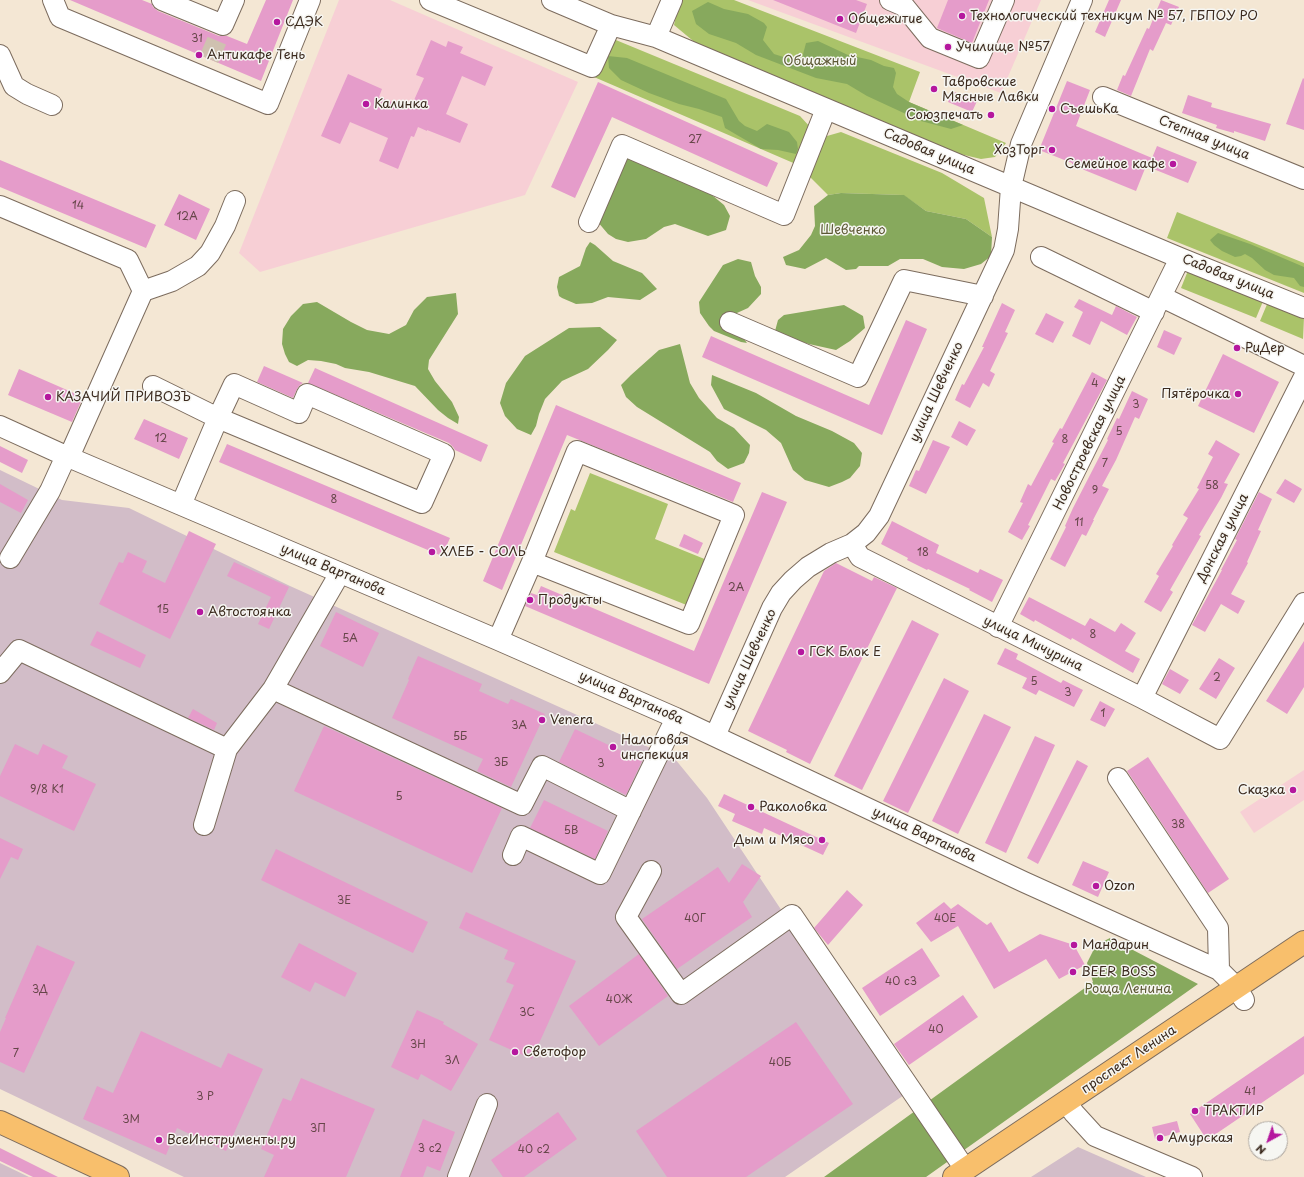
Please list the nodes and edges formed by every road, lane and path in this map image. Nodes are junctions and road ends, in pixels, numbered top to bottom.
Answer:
1 (53, 0) edge
2 (162, 0) edge
3 (234, 0) edge
4 (310, 0) edge
5 (430, 0) edge
6 (552, 0) edge
7 (672, 0) edge
8 (890, 0) edge
9 (1004, 0) edge
10 (1082, 0) edge
11 (611, 25) junction
12 (656, 37) junction
13 (0, 55) edge
14 (1103, 97) dead end
15 (52, 105) dead end
16 (826, 109) junction
17 (1304, 179) edge
18 (1011, 186) junction
19 (235, 201) dead end
20 (0, 206) edge
21 (589, 222) dead end
22 (1041, 257) dead end
23 (1180, 258) junction
24 (143, 291) junction
25 (983, 296) junction
26 (1158, 304) junction
27 (1304, 308) edge
28 (730, 322) dead end
29 (1304, 366) edge
30 (1304, 377) edge
31 (153, 386) dead end
32 (218, 418) junction
33 (0, 426) edge
34 (68, 456) junction
35 (181, 505) junction
36 (852, 544) junction
37 (10, 558) dead end
38 (532, 562) junction
39 (340, 573) junction
40 (1304, 603) edge
41 (998, 627) junction
42 (498, 640) junction
43 (0, 673) edge
44 (273, 689) junction
45 (1142, 698) junction
46 (676, 718) junction
47 (715, 736) junction
48 (227, 750) junction
49 (1118, 778) dead end
50 (631, 811) junction
51 (204, 825) dead end
52 (513, 855) dead end
53 (651, 871) dead end
54 (1304, 942) edge
55 (1304, 959) edge
56 (1219, 970) junction
57 (1240, 994) junction
58 (487, 1104) dead end
59 (1070, 1108) junction
60 (0, 1122) edge
61 (965, 1174) edge
62 (118, 1177) edge
63 (458, 1177) edge
64 (1192, 1177) edge

1 - 4 street
2 - 3 street
5 - 11 street
6 - 11 street, Садовая улица
7 - 12 street
8 - 9 street
10 - 18 street, улица Шевченко
11 - 12 street, Садовая улица
12 - 16 street, Садовая улица
13 - 15 street
14 - 17 street, Степная улица
16 - 18 street, Садовая улица
16 - 21 street
18 - 23 street, Садовая улица
18 - 25 street, улица Шевченко
19 - 24 street
20 - 24 street
22 - 26 street
23 - 26 street, Новостроевская улица
23 - 27 street, Садовая улица
24 - 34 street
25 - 28 street
25 - 36 street, улица Шевченко
26 - 29 street
26 - 41 street, Новостроевская улица
30 - 45 street, Донская улица
31 - 32 street
32 - 32 street
32 - 35 street
33 - 34 street, улица Вартанова
34 - 35 street, улица Вартанова
34 - 37 street
35 - 39 street, улица Вартанова
36 - 41 street, улица Мичурина
36 - 47 street, улица Шевченко
38 - 38 street
38 - 42 street
39 - 42 street, улица Вартанова
39 - 44 street
40 - 45 street, улица Мичурина
41 - 45 street, улица Мичурина
42 - 46 street, улица Вартанова
43 - 48 street
44 - 48 street
44 - 50 street
46 - 47 street, улица Вартанова
46 - 50 street
47 - 56 street, улица Вартанова
48 - 51 street
49 - 56 street
50 - 52 street
53 - 61 street
54 - 57 main road, проспект Ленина
55 - 57 main road, проспект Ленина
56 - 57 street, улица Вартанова
57 - 59 main road, проспект Ленина
58 - 63 street
59 - 61 main road, проспект Ленина
59 - 64 street
60 - 62 main road

